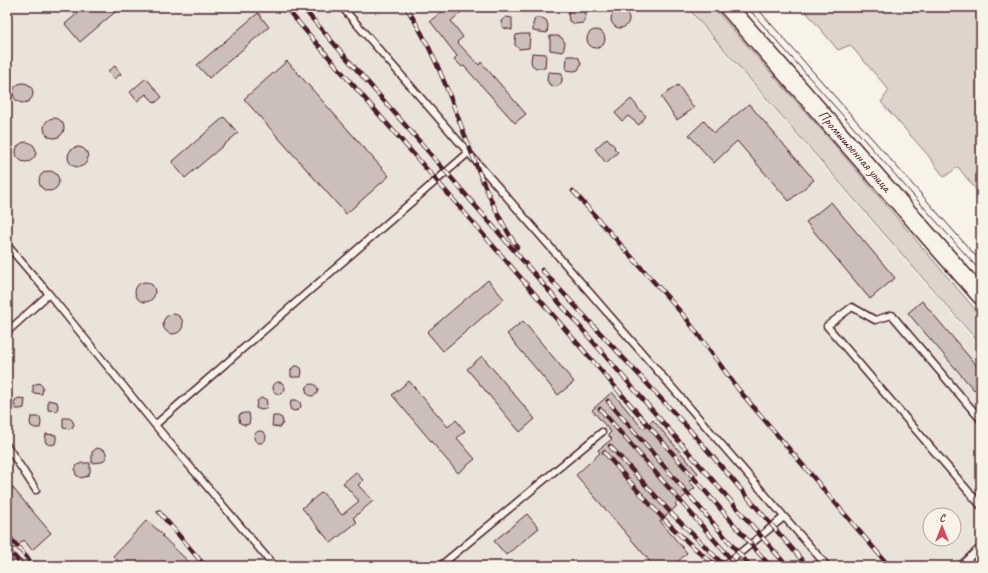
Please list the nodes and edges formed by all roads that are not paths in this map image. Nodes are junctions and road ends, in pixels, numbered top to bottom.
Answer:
1 (342, 7) edge
2 (728, 7) edge
3 (468, 153) junction
4 (7, 245) edge
5 (49, 294) junction
6 (981, 296) edge
7 (7, 332) edge
8 (981, 420) edge
9 (155, 425) junction
10 (602, 432) dead end
11 (7, 446) edge
12 (36, 490) dead end
13 (981, 506) edge
14 (784, 517) junction
15 (981, 547) edge
16 (274, 566) edge
17 (440, 566) edge
18 (724, 566) edge
19 (827, 566) edge
20 (960, 566) edge

1 - 3 lane
2 - 6 street, Промышленная улица
3 - 9 lane
3 - 14 lane
4 - 5 lane
5 - 7 lane
5 - 9 lane
8 - 13 lane
9 - 16 lane
10 - 17 lane
11 - 12 lane
14 - 18 lane
14 - 19 lane
15 - 20 lane

